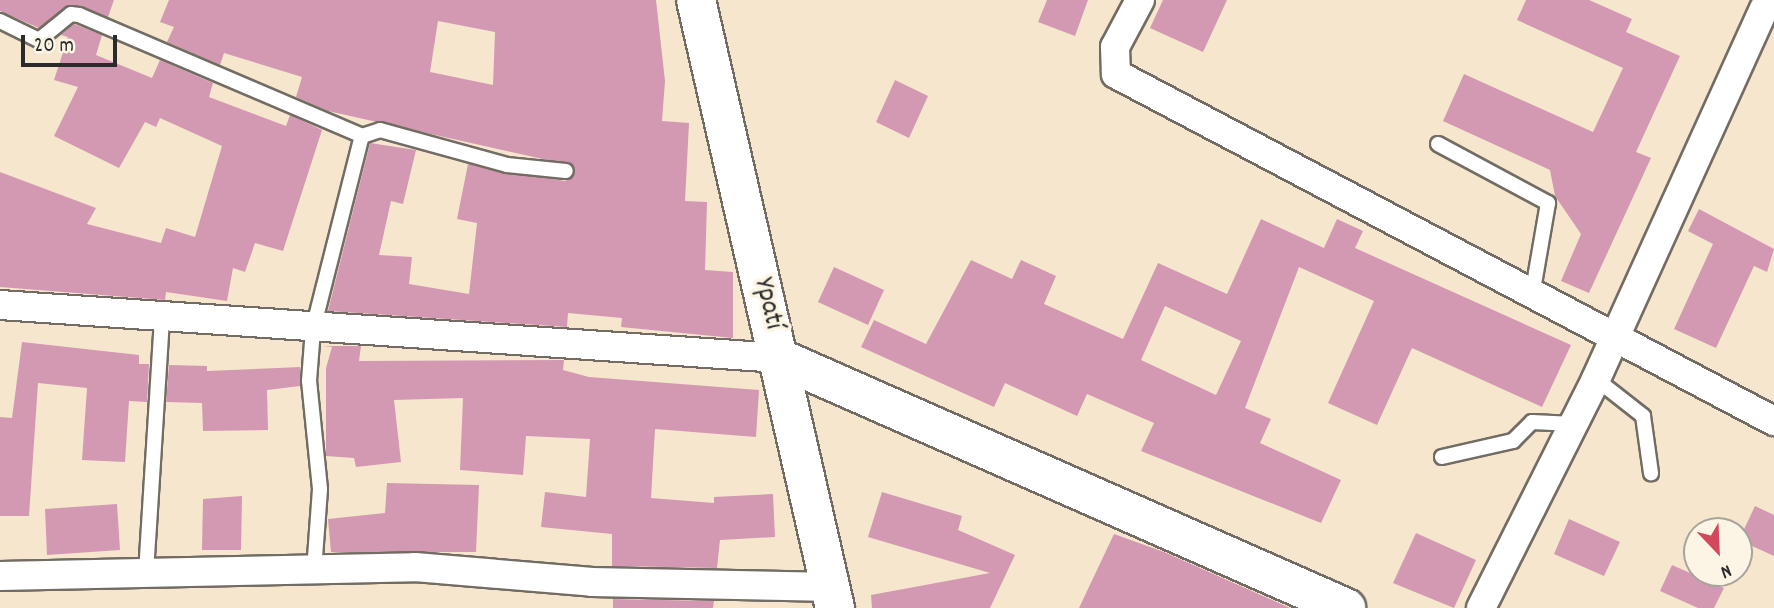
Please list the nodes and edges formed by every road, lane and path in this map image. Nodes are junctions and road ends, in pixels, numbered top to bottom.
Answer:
1 (696, 0) edge
2 (1140, 0) edge
3 (1762, 7) edge
4 (0, 21) edge
5 (362, 136) junction
6 (1438, 144) dead end
7 (566, 171) dead end
8 (1533, 290) junction
9 (0, 305) edge
10 (162, 319) junction
11 (313, 329) junction
12 (1613, 332) junction
13 (779, 358) junction
14 (1595, 379) junction
15 (1774, 421) edge
16 (1574, 424) junction
17 (1442, 457) dead end
18 (1651, 473) dead end
19 (314, 571) junction
20 (146, 573) junction
21 (0, 576) edge
22 (834, 597) edge
23 (1346, 608) edge
24 (1481, 608) edge

1 - 13 street, Ypatí
2 - 8 street
3 - 12 street
4 - 5 lane
5 - 7 lane
5 - 11 lane
6 - 8 lane
8 - 12 street
9 - 10 street
10 - 11 street
10 - 20 lane
11 - 13 street
11 - 19 lane
12 - 14 street
12 - 15 street
13 - 22 street, Ypatí
13 - 23 street
14 - 16 street
14 - 18 lane
16 - 17 lane
16 - 24 street
19 - 20 street
19 - 22 street
20 - 21 street

